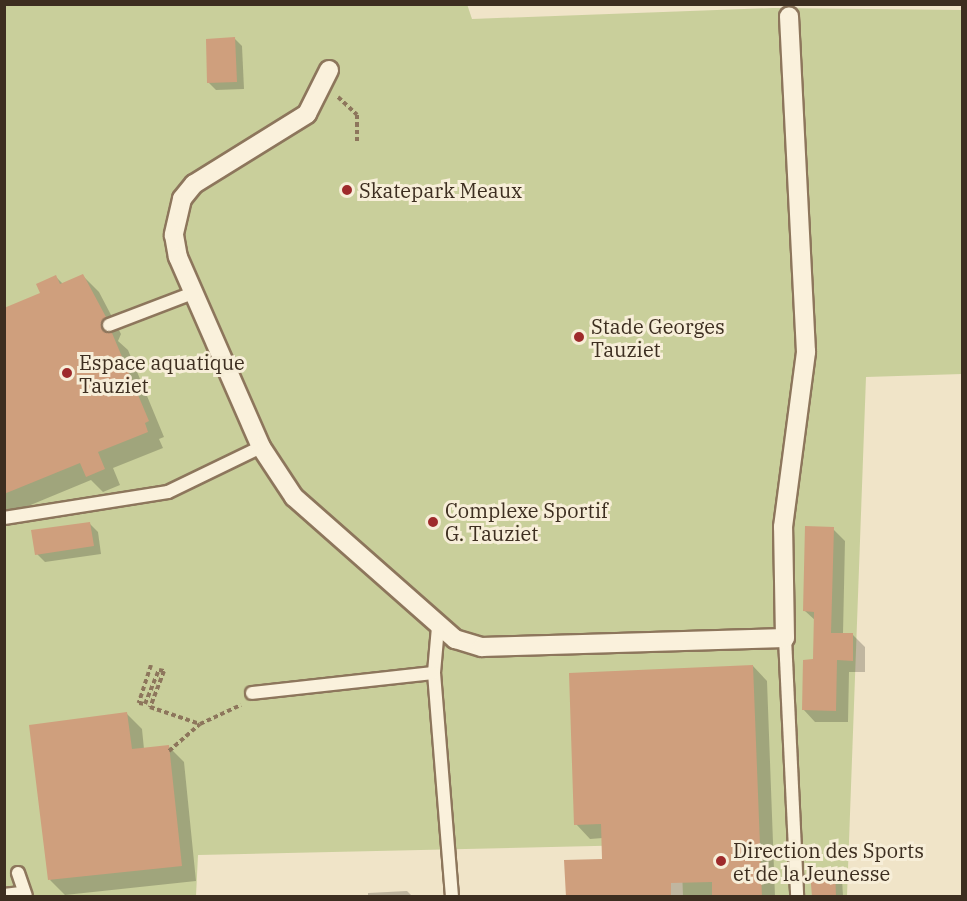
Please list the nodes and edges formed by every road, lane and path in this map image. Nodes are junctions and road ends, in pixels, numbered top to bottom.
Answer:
1 (789, 16) dead end
2 (329, 70) dead end
3 (321, 90) junction
4 (357, 141) dead end
5 (193, 293) junction
6 (109, 325) dead end
7 (261, 447) junction
8 (4, 518) edge
9 (438, 627) junction
10 (784, 638) junction
11 (151, 665) dead end
12 (434, 673) junction
13 (252, 693) joint
14 (200, 724) junction
15 (170, 751) dead end
16 (18, 873) dead end
17 (4, 895) edge
18 (24, 895) edge
19 (452, 897) edge
20 (797, 897) edge

1 - 10 street
2 - 3 street
3 - 4 path
3 - 5 street
5 - 6 lane
5 - 7 street
7 - 8 lane
7 - 9 street
9 - 10 street
9 - 12 lane
10 - 20 lane
11 - 14 path
12 - 13 lane
12 - 19 lane
13 - 14 path
14 - 15 path
16 - 18 lane
17 - 18 lane

